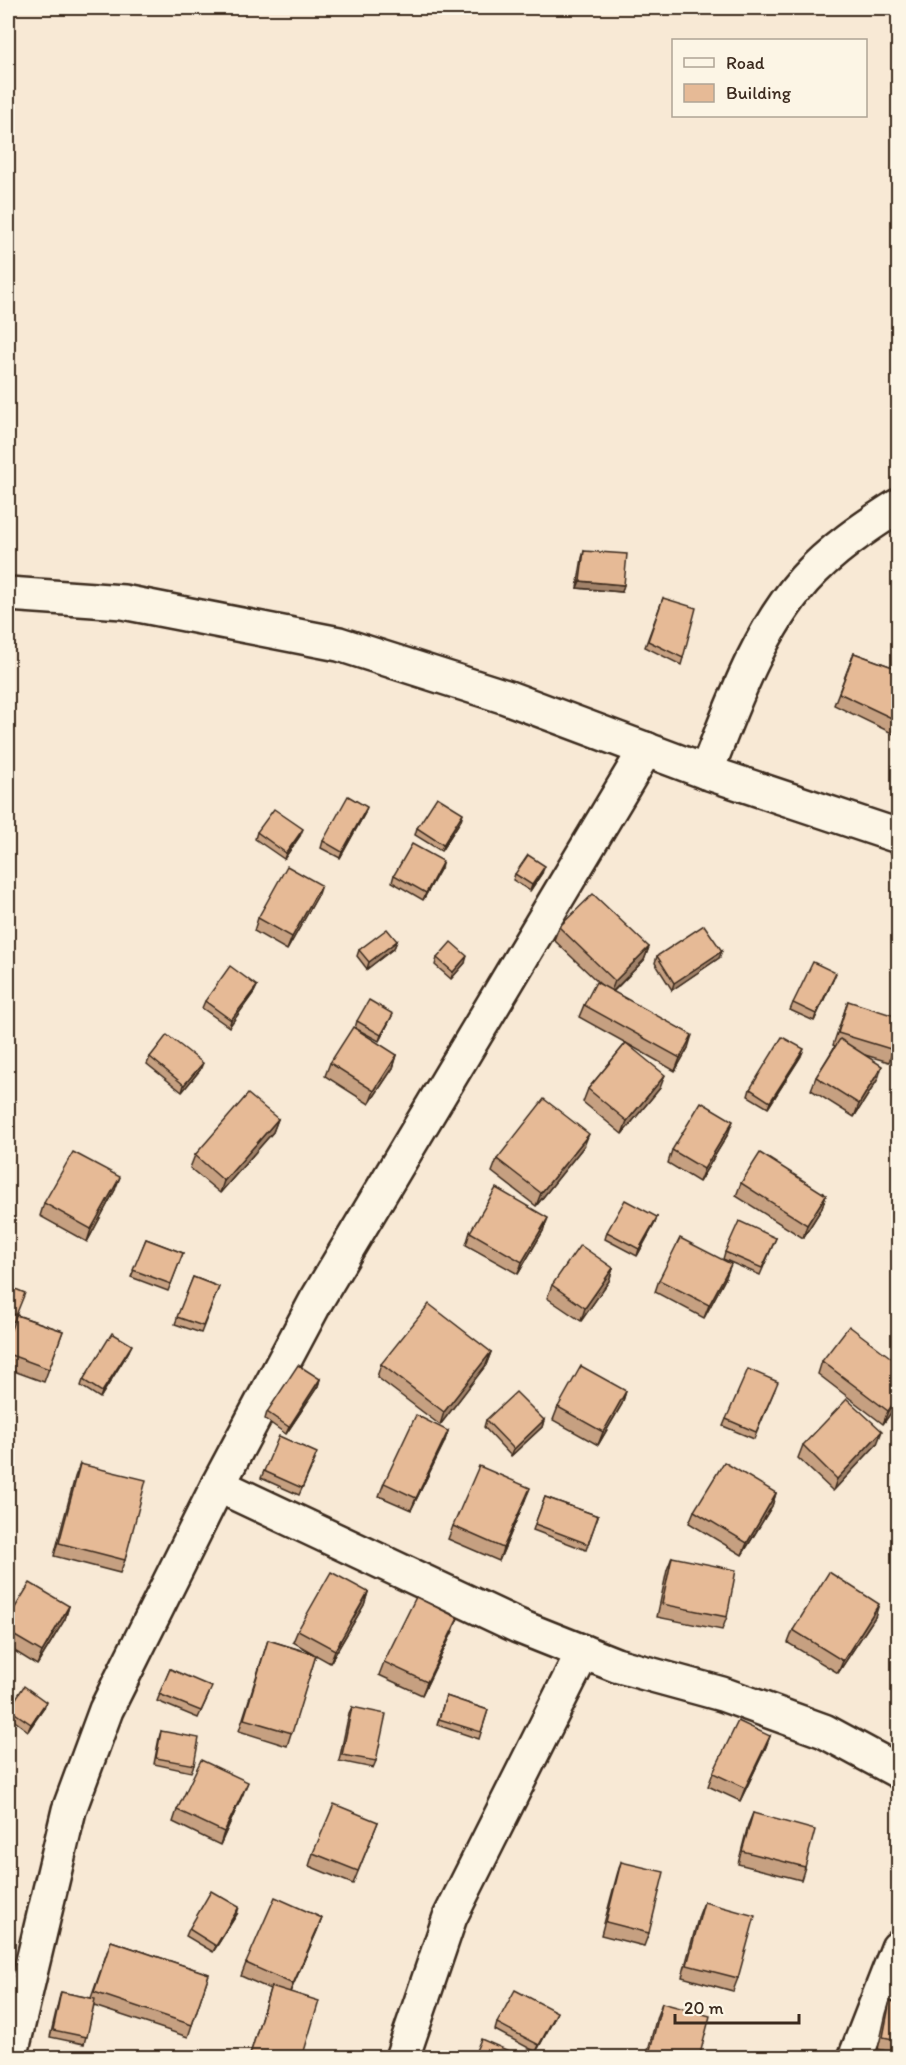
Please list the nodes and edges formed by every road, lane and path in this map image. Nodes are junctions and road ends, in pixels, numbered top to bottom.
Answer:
1 (898, 506) edge
2 (8, 594) edge
3 (646, 749) junction
4 (706, 772) junction
5 (898, 836) edge
6 (218, 1485) junction
7 (583, 1652) junction
8 (898, 1771) edge
9 (898, 1948) edge
10 (10, 2058) edge
11 (402, 2058) edge
12 (855, 2058) edge

1 - 4 street
2 - 3 street
3 - 4 street
3 - 6 street
4 - 5 street
6 - 7 street
6 - 10 street
7 - 8 street
7 - 11 street
9 - 12 street

